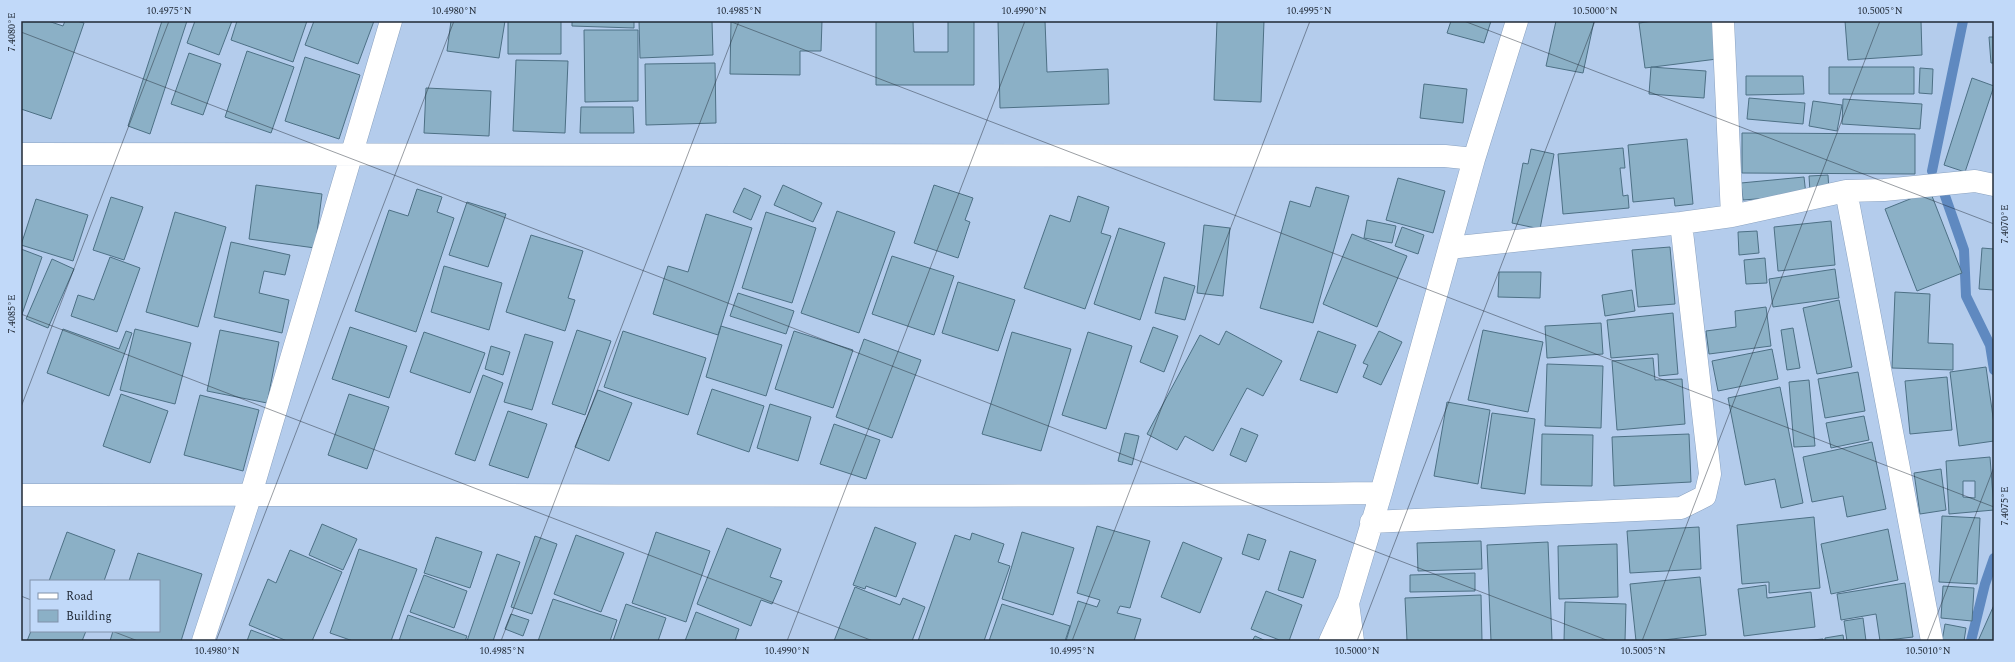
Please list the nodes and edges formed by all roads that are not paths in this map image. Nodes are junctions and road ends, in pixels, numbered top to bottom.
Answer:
1 (391, 21) edge
2 (1517, 21) edge
3 (1723, 21) edge
4 (21, 154) edge
5 (350, 155) junction
6 (1474, 159) junction
7 (1994, 185) edge
8 (1846, 191) junction
9 (1732, 216) junction
10 (1681, 223) junction
11 (1449, 248) junction
12 (1381, 493) junction
13 (251, 494) junction
14 (21, 495) edge
15 (1371, 522) junction
16 (1348, 603) junction
17 (203, 641) edge
18 (1330, 641) edge
19 (1353, 641) edge
20 (1932, 641) edge

1 - 5 street
2 - 6 street
3 - 9 street
4 - 5 street
5 - 6 street
5 - 13 street
6 - 11 street
7 - 8 street
8 - 9 street
8 - 20 street
9 - 10 street
10 - 11 street
10 - 15 street
11 - 12 street
12 - 13 street
12 - 15 street
13 - 14 street
13 - 17 street
15 - 16 street
16 - 18 street
16 - 19 street

